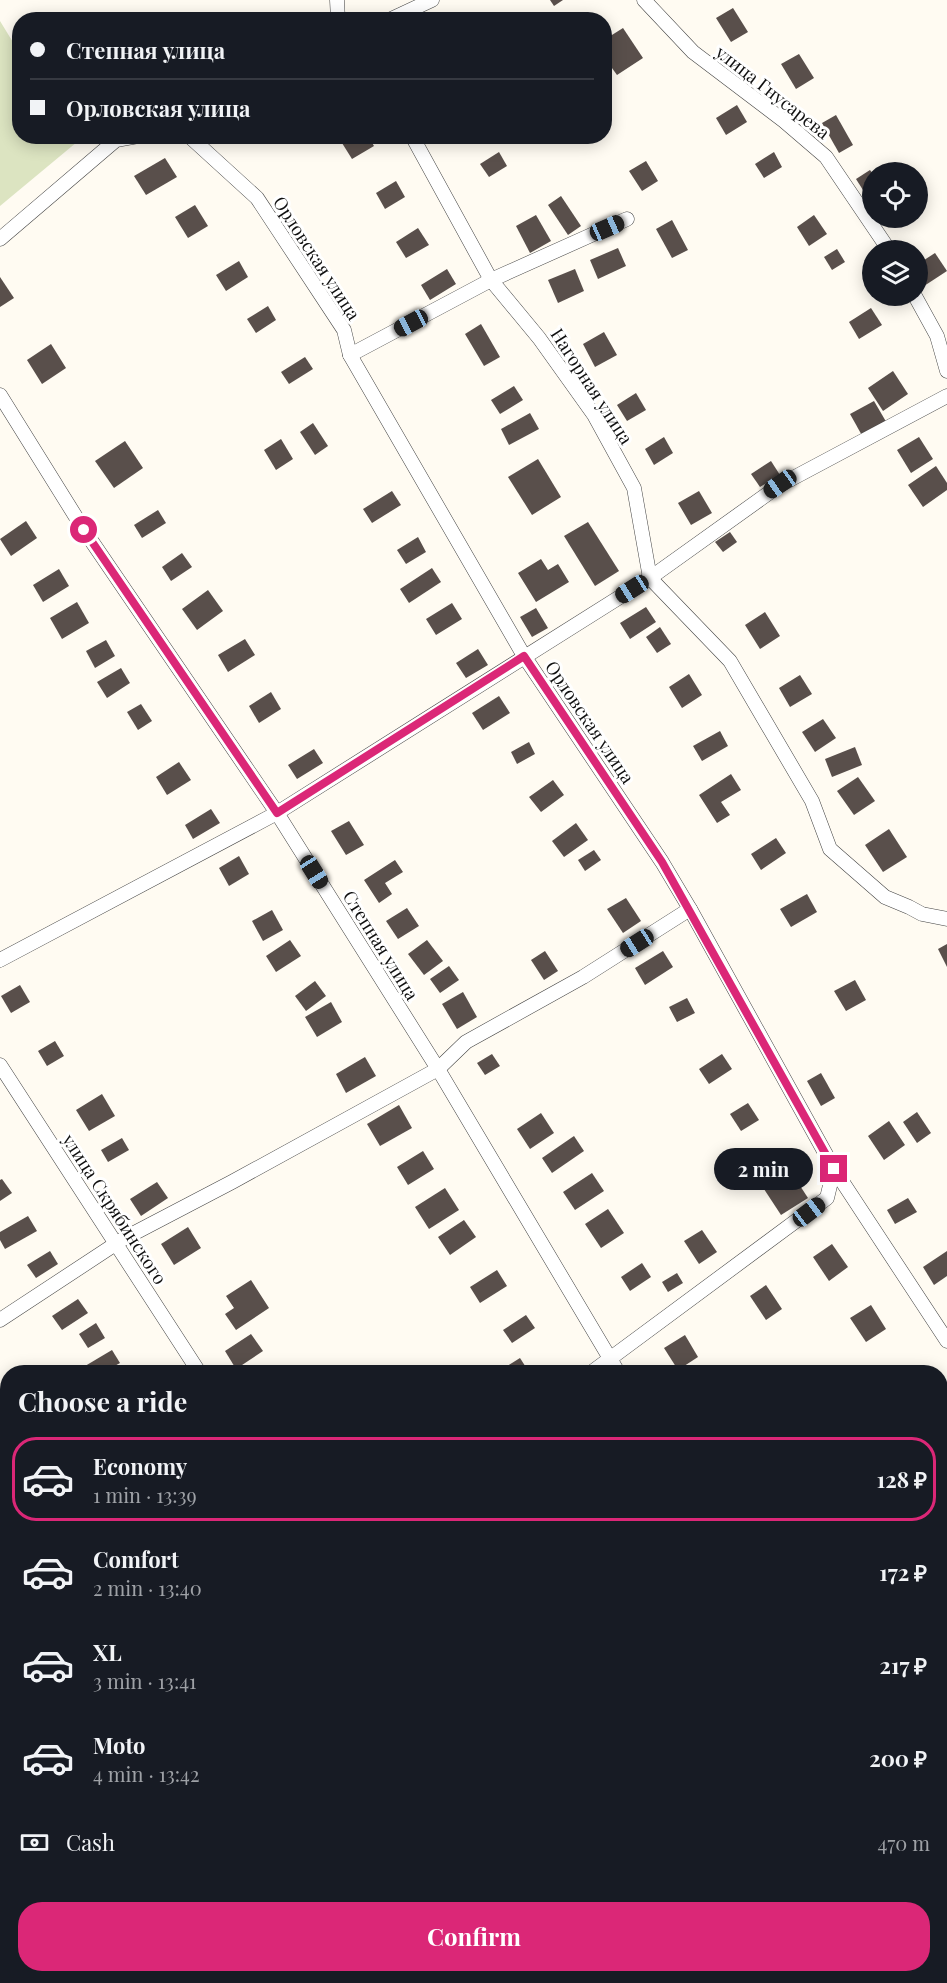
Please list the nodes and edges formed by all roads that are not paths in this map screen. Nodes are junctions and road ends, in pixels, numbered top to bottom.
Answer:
1 (432, 0) edge
2 (644, 0) edge
3 (406, 12) edge
4 (111, 144) edge
5 (198, 144) edge
6 (416, 144) edge
7 (627, 219) dead end
8 (0, 239) edge
9 (883, 240) edge
10 (491, 280) junction
11 (920, 306) edge
12 (350, 355) junction
13 (947, 371) edge
14 (0, 395) edge
15 (947, 396) edge
16 (650, 578) junction
17 (524, 656) junction
18 (277, 813) junction
19 (690, 909) junction
20 (947, 919) edge
21 (0, 960) edge
22 (0, 1065) edge
23 (438, 1069) junction
24 (834, 1169) junction
25 (116, 1244) junction
26 (0, 1320) edge
27 (947, 1341) edge
28 (611, 1360) junction
29 (194, 1365) edge
30 (603, 1365) edge
31 (614, 1365) edge

1 - 3 street
2 - 9 street, улица Гнусарева
4 - 8 street
5 - 12 street, Орловская улица
6 - 10 street, Нагорная улица
7 - 10 street
10 - 12 street
10 - 16 street, Нагорная улица
11 - 13 street
12 - 17 street, Орловская улица
14 - 18 street, Степная улица
15 - 16 street
16 - 17 street
16 - 20 street
17 - 18 street
17 - 19 street, Орловская улица
18 - 21 street
18 - 23 street, Степная улица
19 - 23 street
19 - 24 street, Орловская улица
22 - 25 street, улица Скрябинского
23 - 25 street
23 - 28 street, Степная улица
24 - 27 street, Орловская улица
24 - 28 street
25 - 26 street
25 - 29 street, улица Скрябинского
28 - 30 street
28 - 31 street, Степная улица

